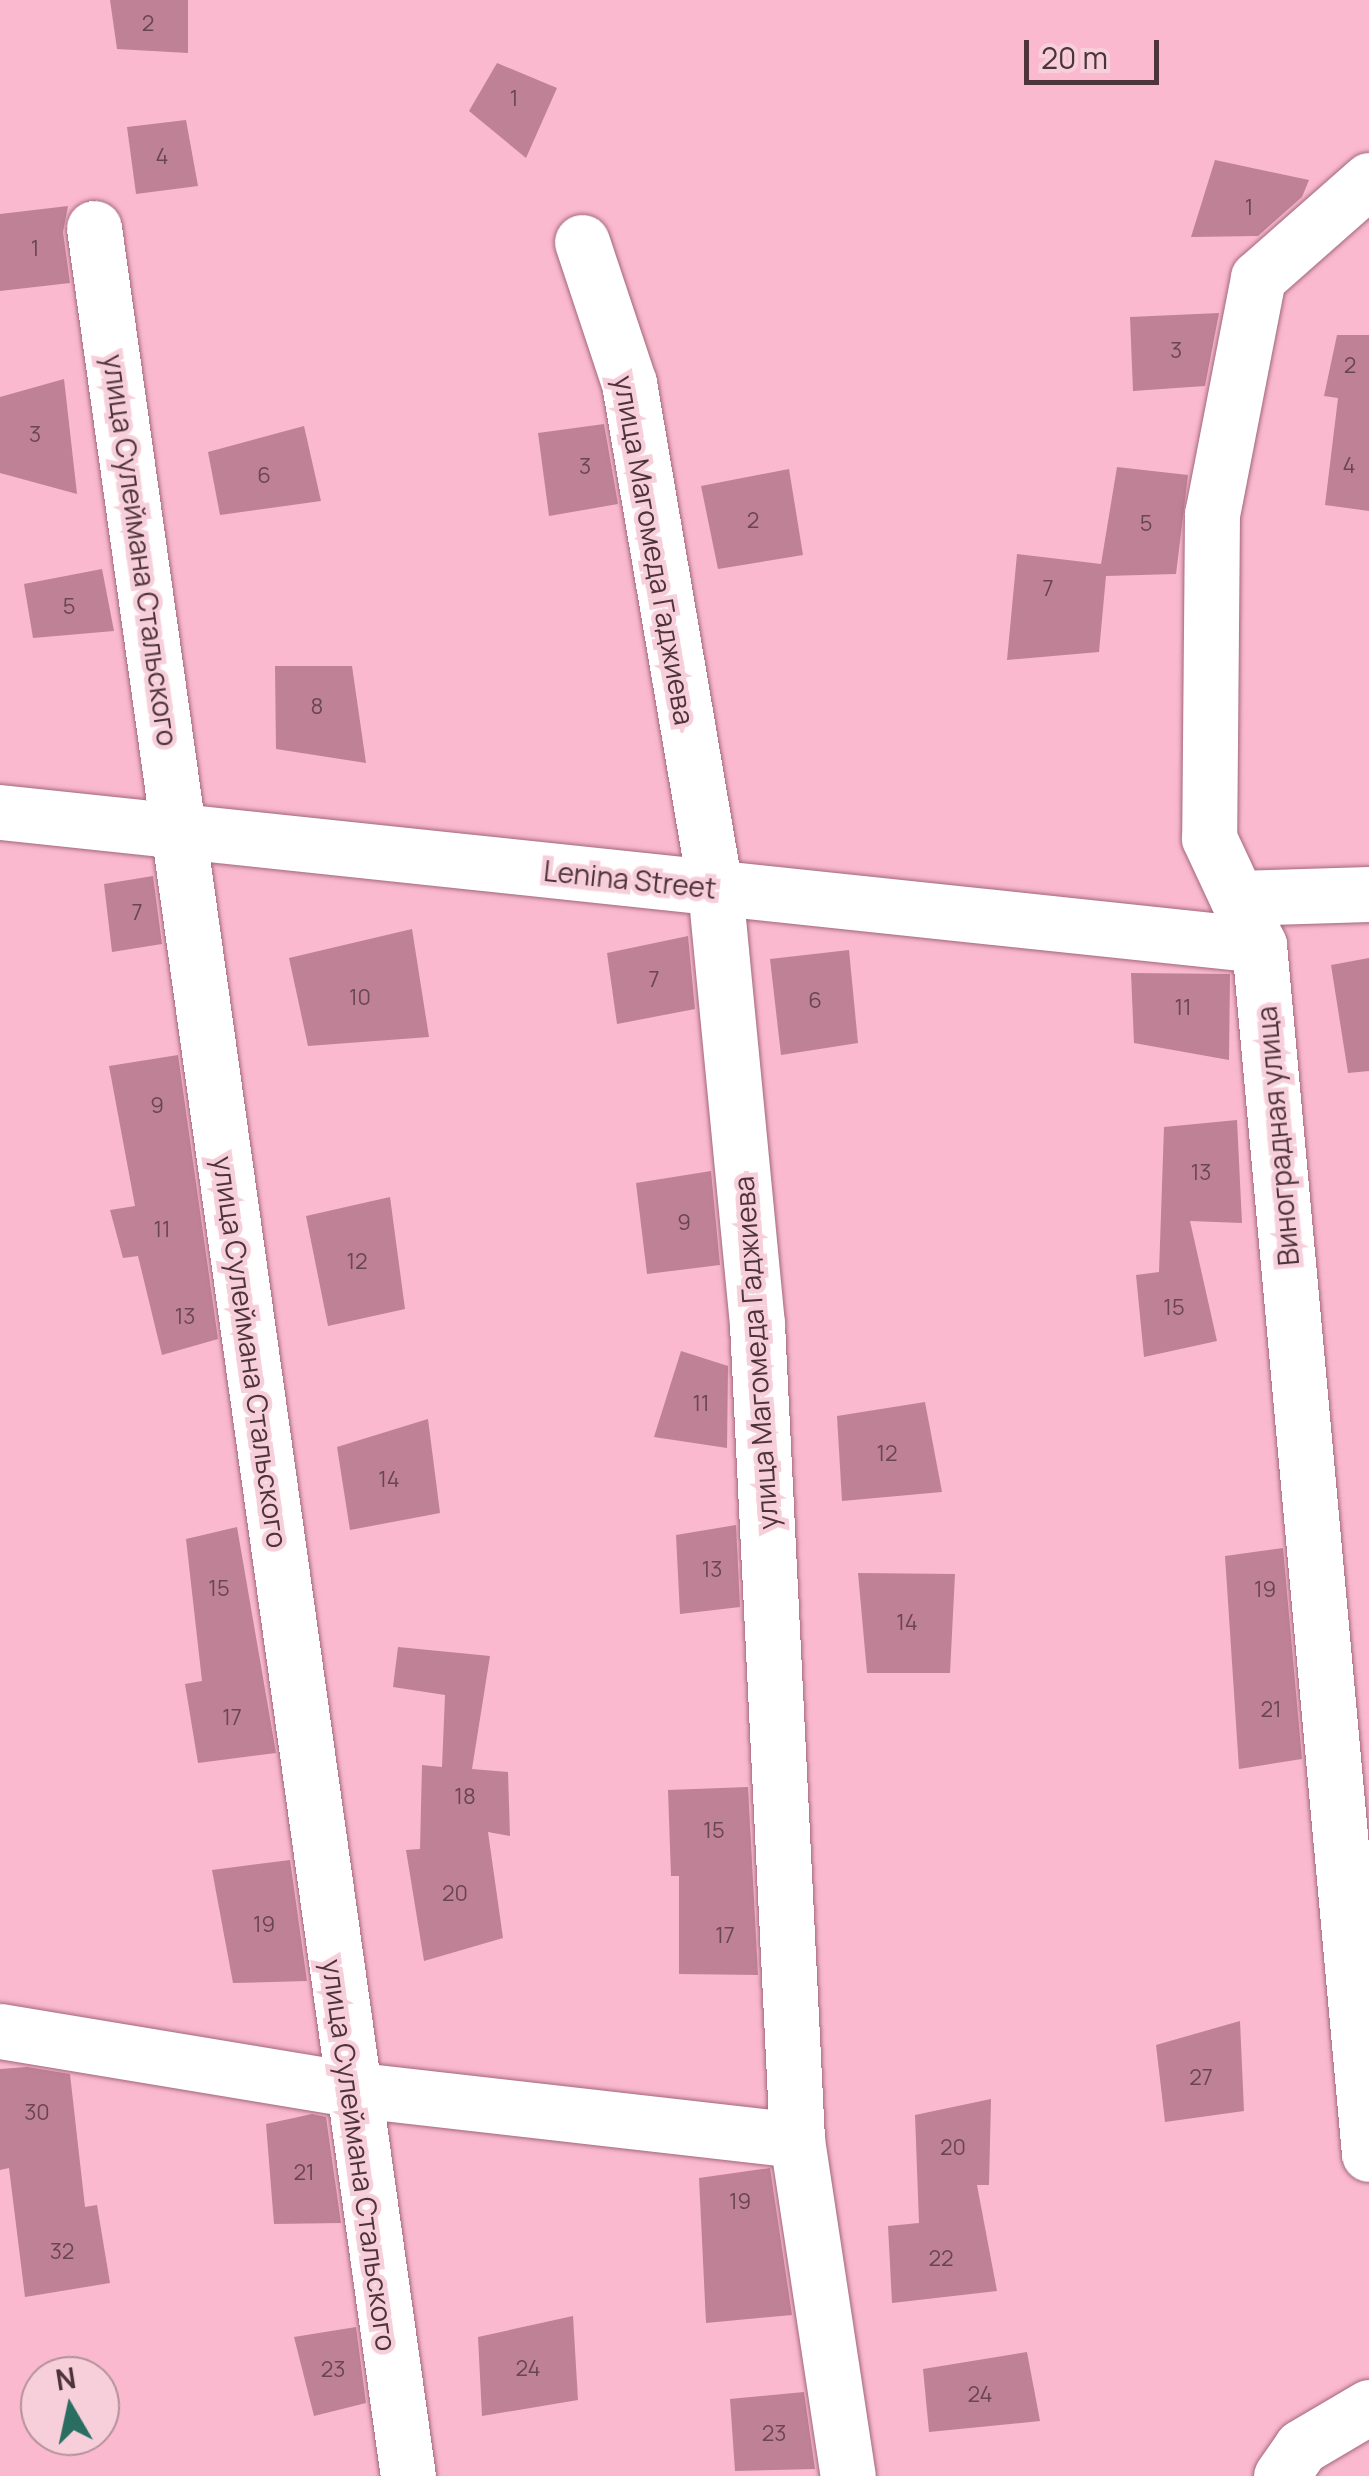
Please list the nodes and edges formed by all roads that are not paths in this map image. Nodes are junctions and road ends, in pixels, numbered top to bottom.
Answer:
1 (1369, 180) edge
2 (94, 228) dead end
3 (582, 242) dead end
4 (0, 812) edge
5 (182, 831) junction
6 (715, 888) junction
7 (1369, 894) edge
8 (1248, 922) junction
9 (0, 2031) edge
10 (349, 2088) junction
11 (798, 2140) junction
12 (1369, 2154) edge
13 (1369, 2407) edge
14 (408, 2476) edge
15 (848, 2476) edge
16 (1281, 2476) edge

1 - 8 street, Виноградная улица
2 - 5 street, улица Сулеймана Стальского
3 - 6 street, улица Магомеда Гаджиева
4 - 5 street, Lenina Street
5 - 6 street, Lenina Street
5 - 10 street, улица Сулеймана Стальского
6 - 8 street, Lenina Street
6 - 11 street, улица Магомеда Гаджиева
7 - 8 street, Lenina Street
8 - 12 street, Виноградная улица
9 - 10 street
10 - 11 street
10 - 14 street, улица Сулеймана Стальского
11 - 15 street, улица Магомеда Гаджиева
13 - 16 street

